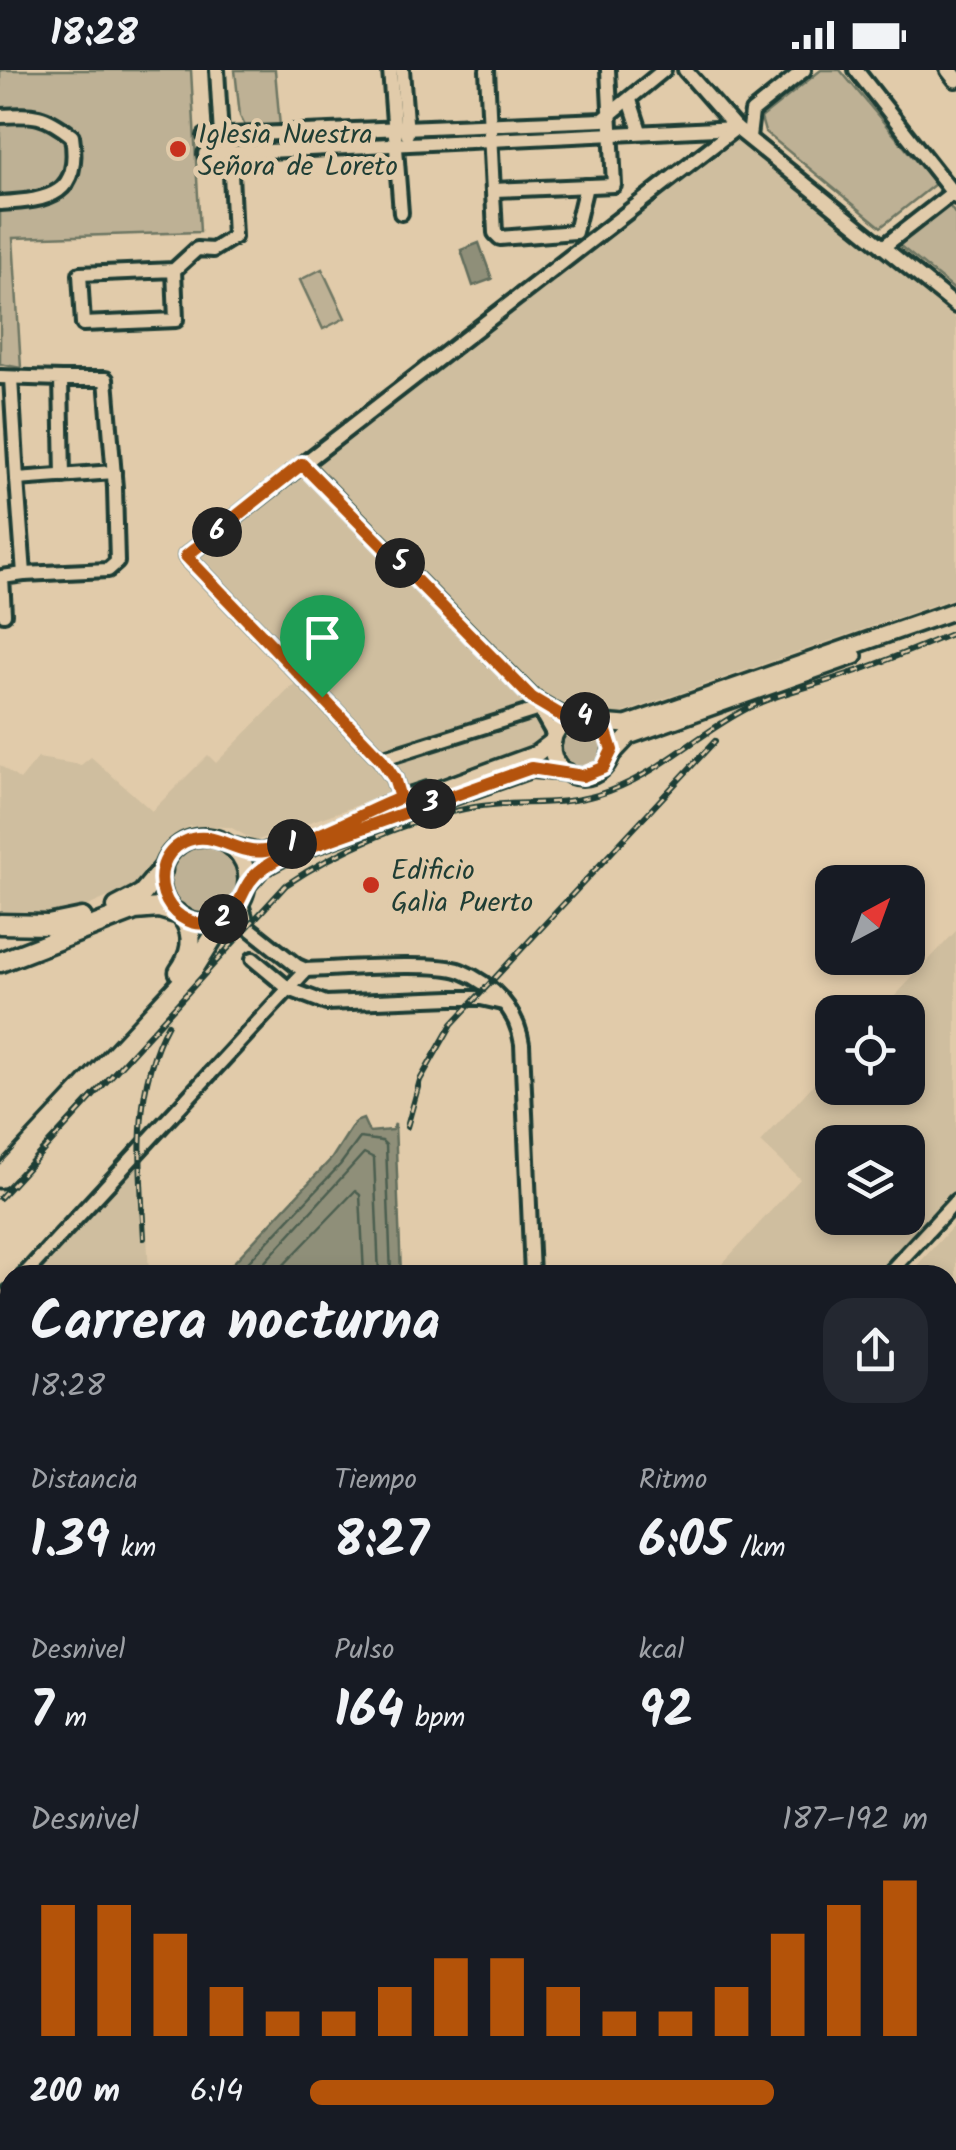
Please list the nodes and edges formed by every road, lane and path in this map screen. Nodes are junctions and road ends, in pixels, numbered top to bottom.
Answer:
1 (217, 70) edge
2 (390, 70) edge
3 (402, 70) edge
4 (487, 70) edge
5 (608, 70) edge
6 (664, 70) edge
7 (686, 70) edge
8 (804, 70) edge
9 (856, 70) edge
10 (949, 70) edge
11 (956, 78) edge
12 (630, 100) junction
13 (612, 114) junction
14 (0, 116) edge
15 (736, 128) junction
16 (640, 130) junction
17 (491, 131) junction
18 (612, 132) junction
19 (204, 136) dead end
20 (221, 136) junction
21 (402, 136) junction
22 (749, 137) junction
23 (230, 152) junction
24 (205, 154) dead end
25 (586, 186) junction
26 (494, 190) junction
27 (955, 193) edge
28 (0, 203) edge
29 (401, 213) dead end
30 (883, 247) junction
31 (174, 270) junction
32 (956, 306) edge
33 (5, 378) edge
34 (61, 379) junction
35 (5, 397) edge
36 (302, 464) junction
37 (114, 472) junction
38 (63, 476) junction
39 (17, 480) junction
40 (24, 574) junction
41 (956, 606) edge
42 (4, 614) dead end
43 (956, 620) edge
44 (536, 703) junction
45 (569, 720) junction
46 (597, 721) junction
47 (554, 737) junction
48 (610, 756) junction
49 (381, 759) junction
50 (567, 772) junction
51 (400, 798) junction
52 (332, 830) junction
53 (231, 846) junction
54 (162, 870) junction
55 (247, 884) junction
56 (240, 904) junction
57 (179, 916) junction
58 (225, 918) junction
59 (0, 924) edge
60 (72, 927) junction
61 (0, 949) edge
62 (253, 959) dead end
63 (0, 962) edge
64 (306, 970) junction
65 (290, 988) junction
66 (503, 1003) junction
67 (0, 1162) edge
68 (0, 1178) edge
69 (956, 1201) edge
70 (33, 1265) edge
71 (532, 1265) edge
72 (896, 1265) edge

1 - 20 street
2 - 21 street
3 - 21 street
4 - 17 street
5 - 13 street
6 - 12 street
7 - 15 street
8 - 22 street
9 - 27 street
10 - 11 main road
12 - 13 street
12 - 16 street
13 - 17 street
13 - 18 street
14 - 28 street
15 - 16 street
15 - 22 street
15 - 36 street
16 - 18 street
17 - 18 street
17 - 21 street
17 - 26 street
18 - 25 street
19 - 20 street
20 - 21 street
20 - 23 street
21 - 23 street
21 - 29 street
22 - 30 street
23 - 24 street
23 - 31 street
25 - 26 street
25 - 26 street
27 - 30 street
30 - 32 street
31 - 31 street
33 - 34 street
33 - 35 street
34 - 37 street
34 - 38 street
35 - 39 street
36 - 44 street
36 - 49 street
37 - 38 street
37 - 40 street
38 - 39 street
39 - 40 street
40 - 42 street
41 - 46 main road
43 - 48 main road
44 - 45 street
44 - 47 street
44 - 49 street
45 - 46 main road
45 - 47 main road
46 - 48 main road
47 - 50 main road
47 - 51 street
47 - 52 main road
48 - 50 main road
49 - 51 street
50 - 55 main road
51 - 52 street
52 - 53 main road
53 - 54 main road
53 - 55 main road
54 - 57 main road
54 - 60 highway
55 - 56 main road
56 - 58 main road
56 - 64 street
57 - 58 main road
57 - 60 highway
57 - 67 highway
58 - 68 highway
59 - 60 highway
60 - 61 highway
60 - 63 highway
62 - 65 street
64 - 65 street
64 - 66 street
65 - 66 street
65 - 70 street
66 - 71 street
69 - 72 street

